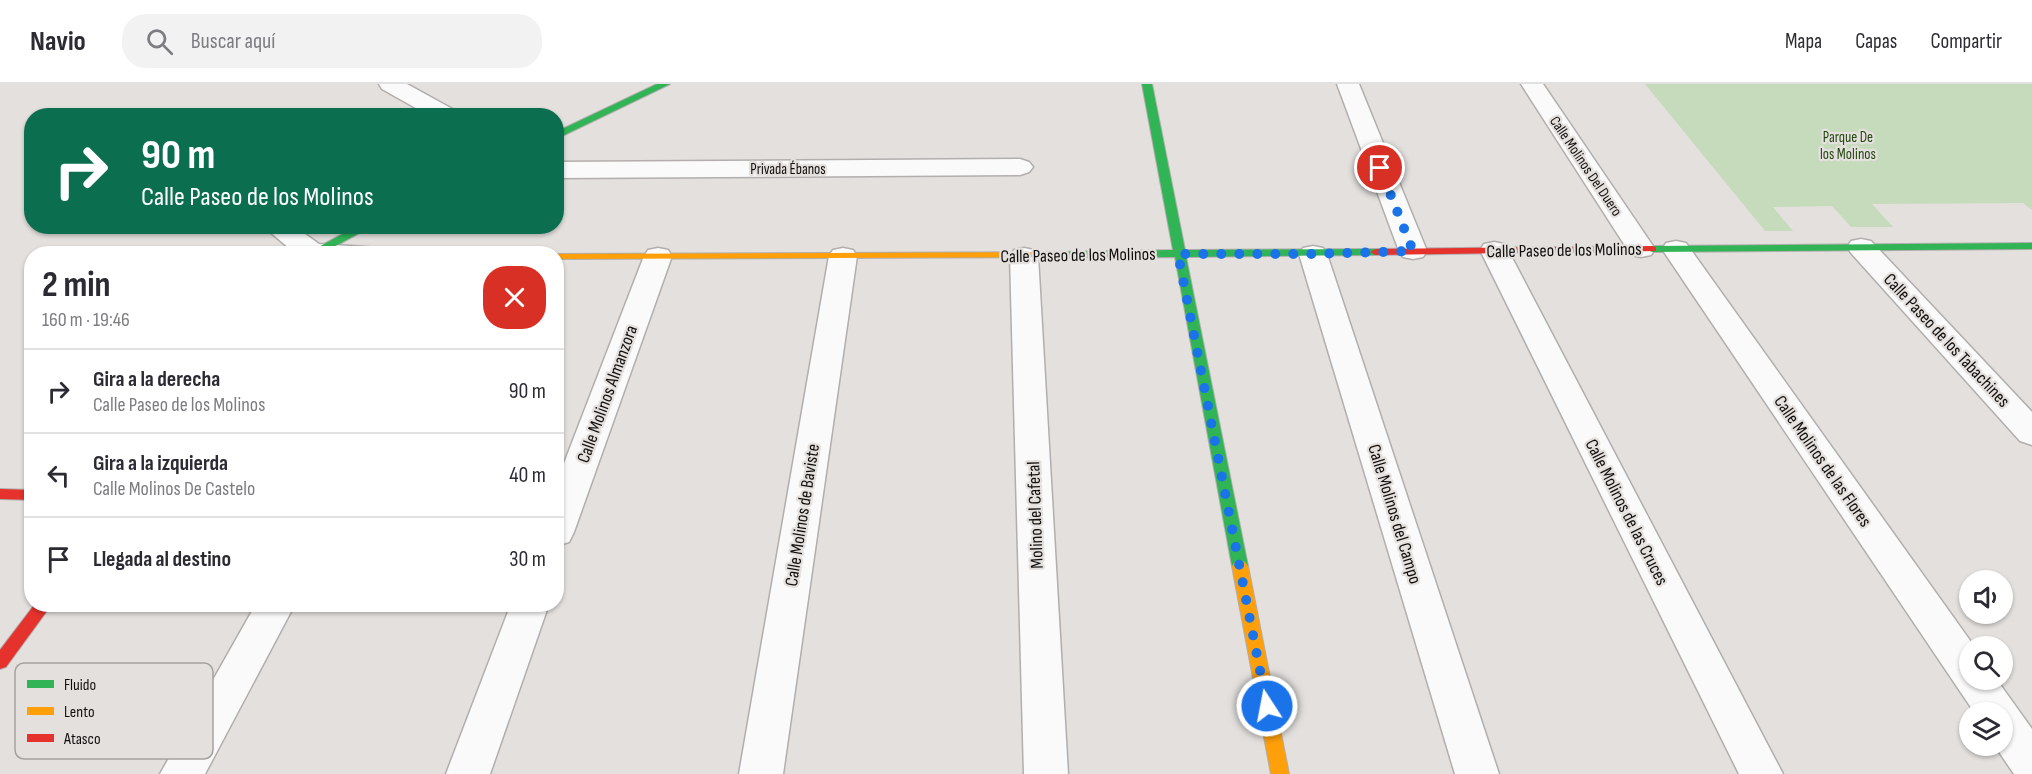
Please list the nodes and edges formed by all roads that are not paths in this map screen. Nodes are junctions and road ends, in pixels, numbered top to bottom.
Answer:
1 (390, 84) edge
2 (665, 84) edge
3 (1147, 84) edge
4 (1348, 84) edge
5 (1532, 84) edge
6 (434, 108) edge
7 (564, 132) edge
8 (1020, 167) dead end
9 (564, 170) edge
10 (287, 234) edge
11 (351, 234) edge
12 (303, 246) edge
13 (326, 246) edge
14 (2032, 246) edge
15 (1862, 248) junction
16 (1641, 249) junction
17 (1676, 249) junction
18 (1494, 250) junction
19 (1413, 251) junction
20 (1178, 254) junction
21 (1313, 254) junction
22 (564, 255) edge
23 (658, 256) junction
24 (843, 256) junction
25 (1024, 256) junction
26 (2032, 433) edge
27 (0, 494) edge
28 (24, 495) edge
29 (564, 510) edge
30 (38, 612) edge
31 (272, 612) edge
32 (527, 612) edge
33 (1959, 657) edge
34 (0, 662) edge
35 (213, 719) edge
36 (2013, 737) edge
37 (191, 759) edge
38 (2032, 764) edge
39 (183, 774) edge
40 (468, 774) edge
41 (761, 774) edge
42 (1046, 774) edge
43 (1280, 774) edge
44 (1477, 774) edge
45 (1761, 774) edge

1 - 6 street
2 - 7 street
3 - 20 street
4 - 19 street
5 - 16 street, Calle Molinos Del Duero
8 - 9 street, Privada Ébanos
10 - 12 street
11 - 13 street
14 - 15 street, Calle Paseo de los Molinos
15 - 17 street, Calle Paseo de los Molinos
15 - 26 street, Calle Paseo de los Tabachines
16 - 17 street, Calle Paseo de los Molinos
16 - 18 street, Calle Paseo de los Molinos
17 - 33 street, Calle Molinos de las Flores
18 - 19 street, Calle Paseo de los Molinos
18 - 45 street, Calle Molinos de las Cruces
19 - 21 street, Calle Paseo de los Molinos
20 - 21 street, Calle Paseo de los Molinos
20 - 25 street, Calle Paseo de los Molinos
20 - 43 street
21 - 44 street, Calle Molinos del Campo
22 - 23 street, Calle Paseo de los Molinos
23 - 24 street, Calle Paseo de los Molinos
23 - 29 street, Calle Molinos Almanzora
24 - 25 street, Calle Paseo de los Molinos
24 - 41 street, Calle Molinos de Baviste
25 - 42 street, Molino del Cafetal
27 - 28 street
30 - 34 street
31 - 35 street
32 - 40 street
36 - 38 street
37 - 39 street

